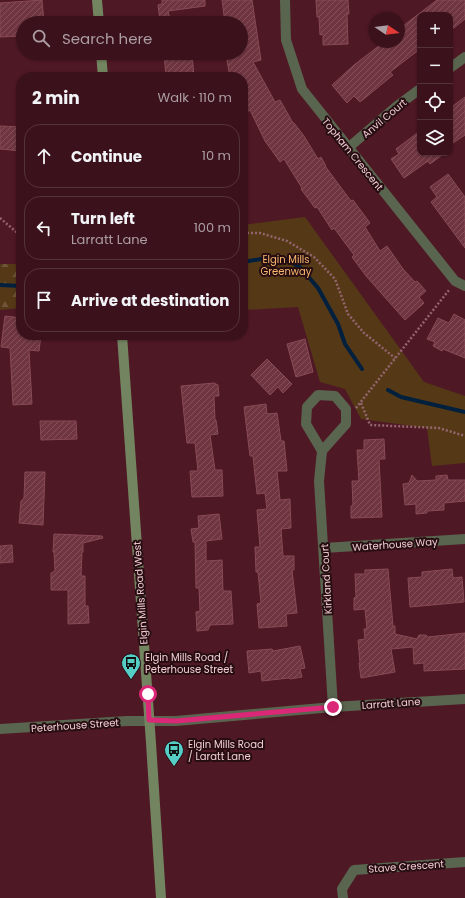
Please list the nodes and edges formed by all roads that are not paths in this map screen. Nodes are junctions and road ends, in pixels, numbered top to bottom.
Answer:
1 (97, 0) edge
2 (285, 0) edge
3 (98, 16) edge
4 (465, 57) edge
5 (102, 60) edge
6 (453, 66) edge
7 (103, 72) edge
8 (417, 91) edge
9 (348, 148) junction
10 (465, 286) edge
11 (122, 340) edge
12 (322, 451) junction
13 (465, 539) edge
14 (324, 548) junction
15 (465, 699) edge
16 (333, 707) junction
17 (149, 720) junction
18 (0, 729) edge
19 (465, 862) edge
20 (161, 898) edge
21 (342, 898) edge

1 - 3 main road
2 - 9 street, Topham Crescent
4 - 6 street
5 - 7 main road
8 - 9 street, Anvil Court
9 - 10 street, Topham Crescent
11 - 17 main road, Elgin Mills Road West
12 - 12 street
12 - 14 street, Kirkland Court
13 - 14 street, Waterhouse Way
14 - 16 street, Kirkland Court
15 - 16 street, Larratt Lane
16 - 17 street, Larratt Lane
17 - 18 street, Peterhouse Street
17 - 20 main road, Elgin Mills Road West
19 - 21 street, Stave Crescent

